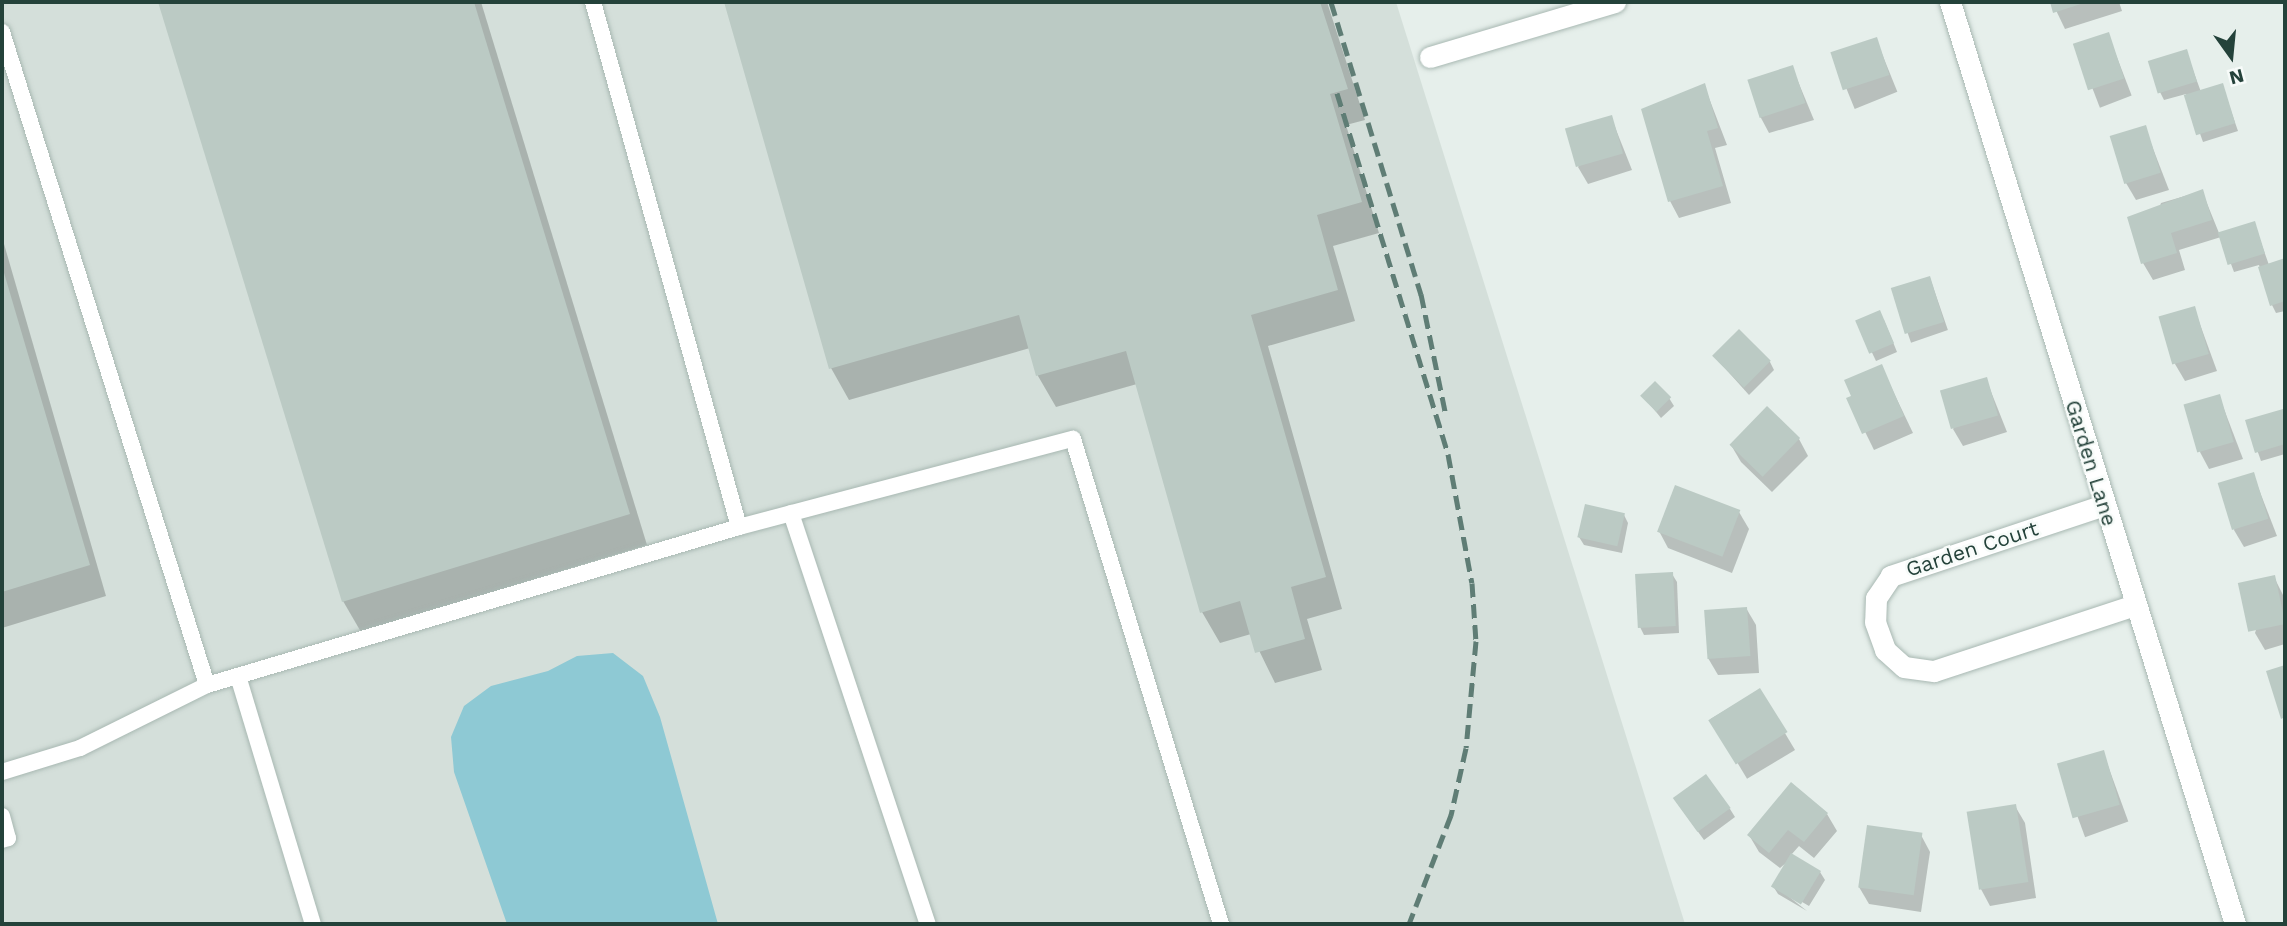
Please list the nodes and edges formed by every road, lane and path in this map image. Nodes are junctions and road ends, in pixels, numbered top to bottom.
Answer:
1 (593, 2) edge
2 (1615, 2) edge
3 (1951, 2) edge
4 (2, 33) edge
5 (1430, 57) dead end
6 (2104, 505) junction
7 (791, 513) junction
8 (739, 527) junction
9 (2135, 606) junction
10 (238, 676) junction
11 (207, 685) junction
12 (2, 772) edge
13 (2, 816) edge
14 (2, 840) edge
15 (313, 924) edge
16 (928, 924) edge
17 (1221, 924) edge
18 (2235, 924) edge

1 - 8 lane
2 - 5 street
3 - 6 street, Garden Lane
4 - 11 lane
6 - 9 street, Garden Lane
6 - 9 street, Garden Court
7 - 8 lane
7 - 16 lane
7 - 17 lane
8 - 10 lane
9 - 18 street, Garden Lane
10 - 11 lane
10 - 15 lane
11 - 12 lane
13 - 14 lane

